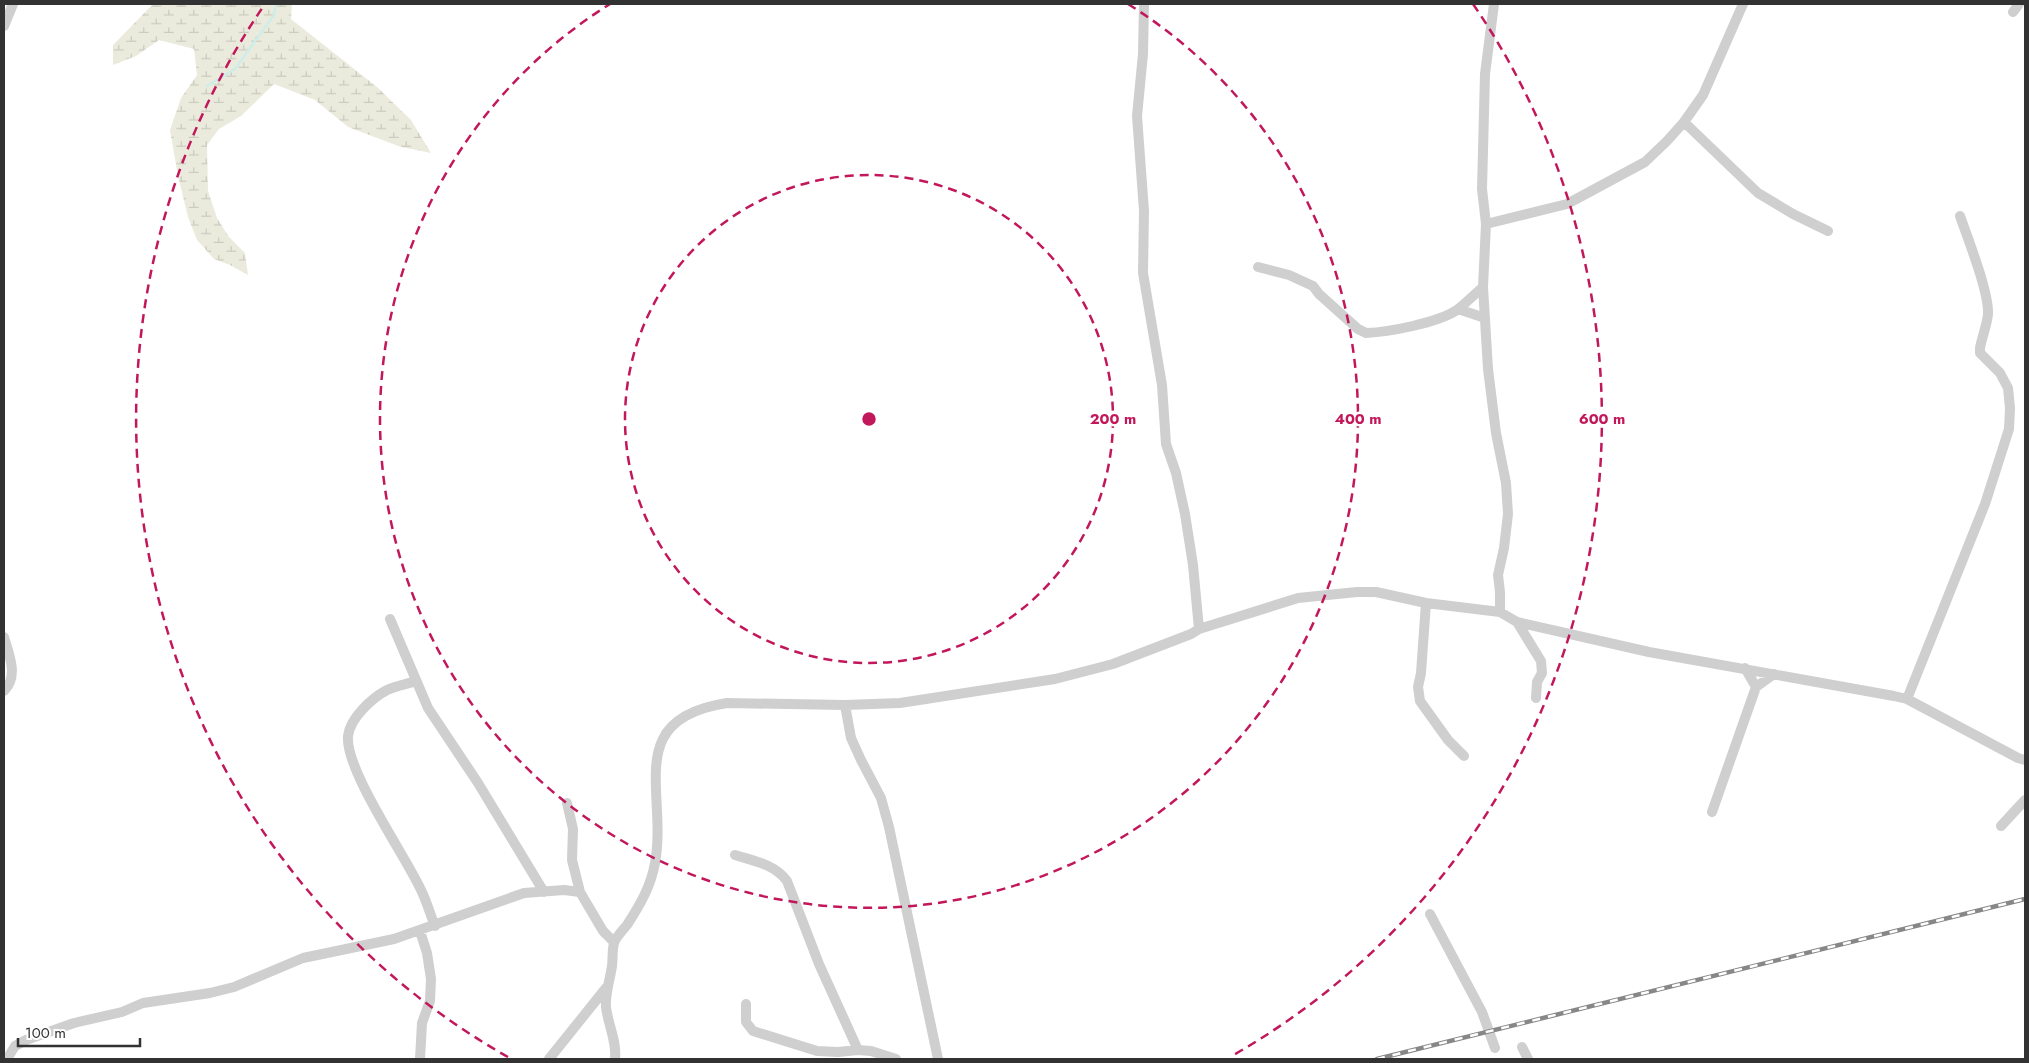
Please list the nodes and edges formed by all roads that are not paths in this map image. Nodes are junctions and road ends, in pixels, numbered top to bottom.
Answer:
1 (13, 4) edge
2 (1144, 4) edge
3 (1494, 4) edge
4 (1743, 4) edge
5 (4, 26) edge
6 (1684, 122) junction
7 (1960, 216) dead end
8 (1486, 224) junction
9 (1828, 231) dead end
10 (1258, 267) dead end
11 (1484, 287) junction
12 (1458, 309) junction
13 (1485, 318) junction
14 (1426, 603) junction
15 (1500, 612) junction
16 (390, 619) dead end
17 (1517, 622) junction
18 (1199, 629) junction
19 (4, 637) edge
20 (1745, 668) junction
21 (1774, 674) junction
22 (416, 681) junction
23 (1756, 687) junction
24 (4, 691) edge
25 (1536, 698) dead end
26 (1907, 699) junction
27 (845, 705) junction
28 (1464, 756) dead end
29 (2025, 760) edge
30 (2025, 800) edge
31 (568, 803) dead end
32 (1712, 812) dead end
33 (2001, 826) dead end
34 (735, 855) dead end
35 (544, 892) junction
36 (580, 892) junction
37 (1430, 914) dead end
38 (435, 926) junction
39 (420, 931) junction
40 (614, 942) junction
41 (606, 988) junction
42 (746, 1004) dead end
43 (1522, 1047) dead end
44 (1495, 1048) dead end
45 (858, 1050) junction
46 (7, 1059) edge
47 (420, 1059) edge
48 (548, 1059) edge
49 (615, 1059) edge
50 (896, 1059) edge
51 (938, 1059) edge
52 (1528, 1059) edge

1 - 5 street
2 - 18 street
3 - 8 street
4 - 6 street
6 - 8 street
6 - 9 street
7 - 26 street
8 - 11 street
10 - 12 street
11 - 12 street
11 - 13 street
12 - 13 street
13 - 15 street
14 - 15 street
14 - 18 street
14 - 28 street
15 - 17 street
16 - 22 street
17 - 20 street
17 - 25 street
18 - 27 street
19 - 24 street
20 - 21 street
20 - 23 street
21 - 23 street
21 - 26 street
22 - 35 street
22 - 38 street
23 - 32 street
26 - 29 street
27 - 40 street
27 - 51 street
30 - 33 street
31 - 36 street
34 - 45 street
35 - 36 street
35 - 38 street
36 - 40 street
37 - 44 street
38 - 39 street
39 - 46 street
39 - 47 street
40 - 41 street
41 - 48 street
41 - 49 street
42 - 45 street
43 - 52 street
45 - 50 street

